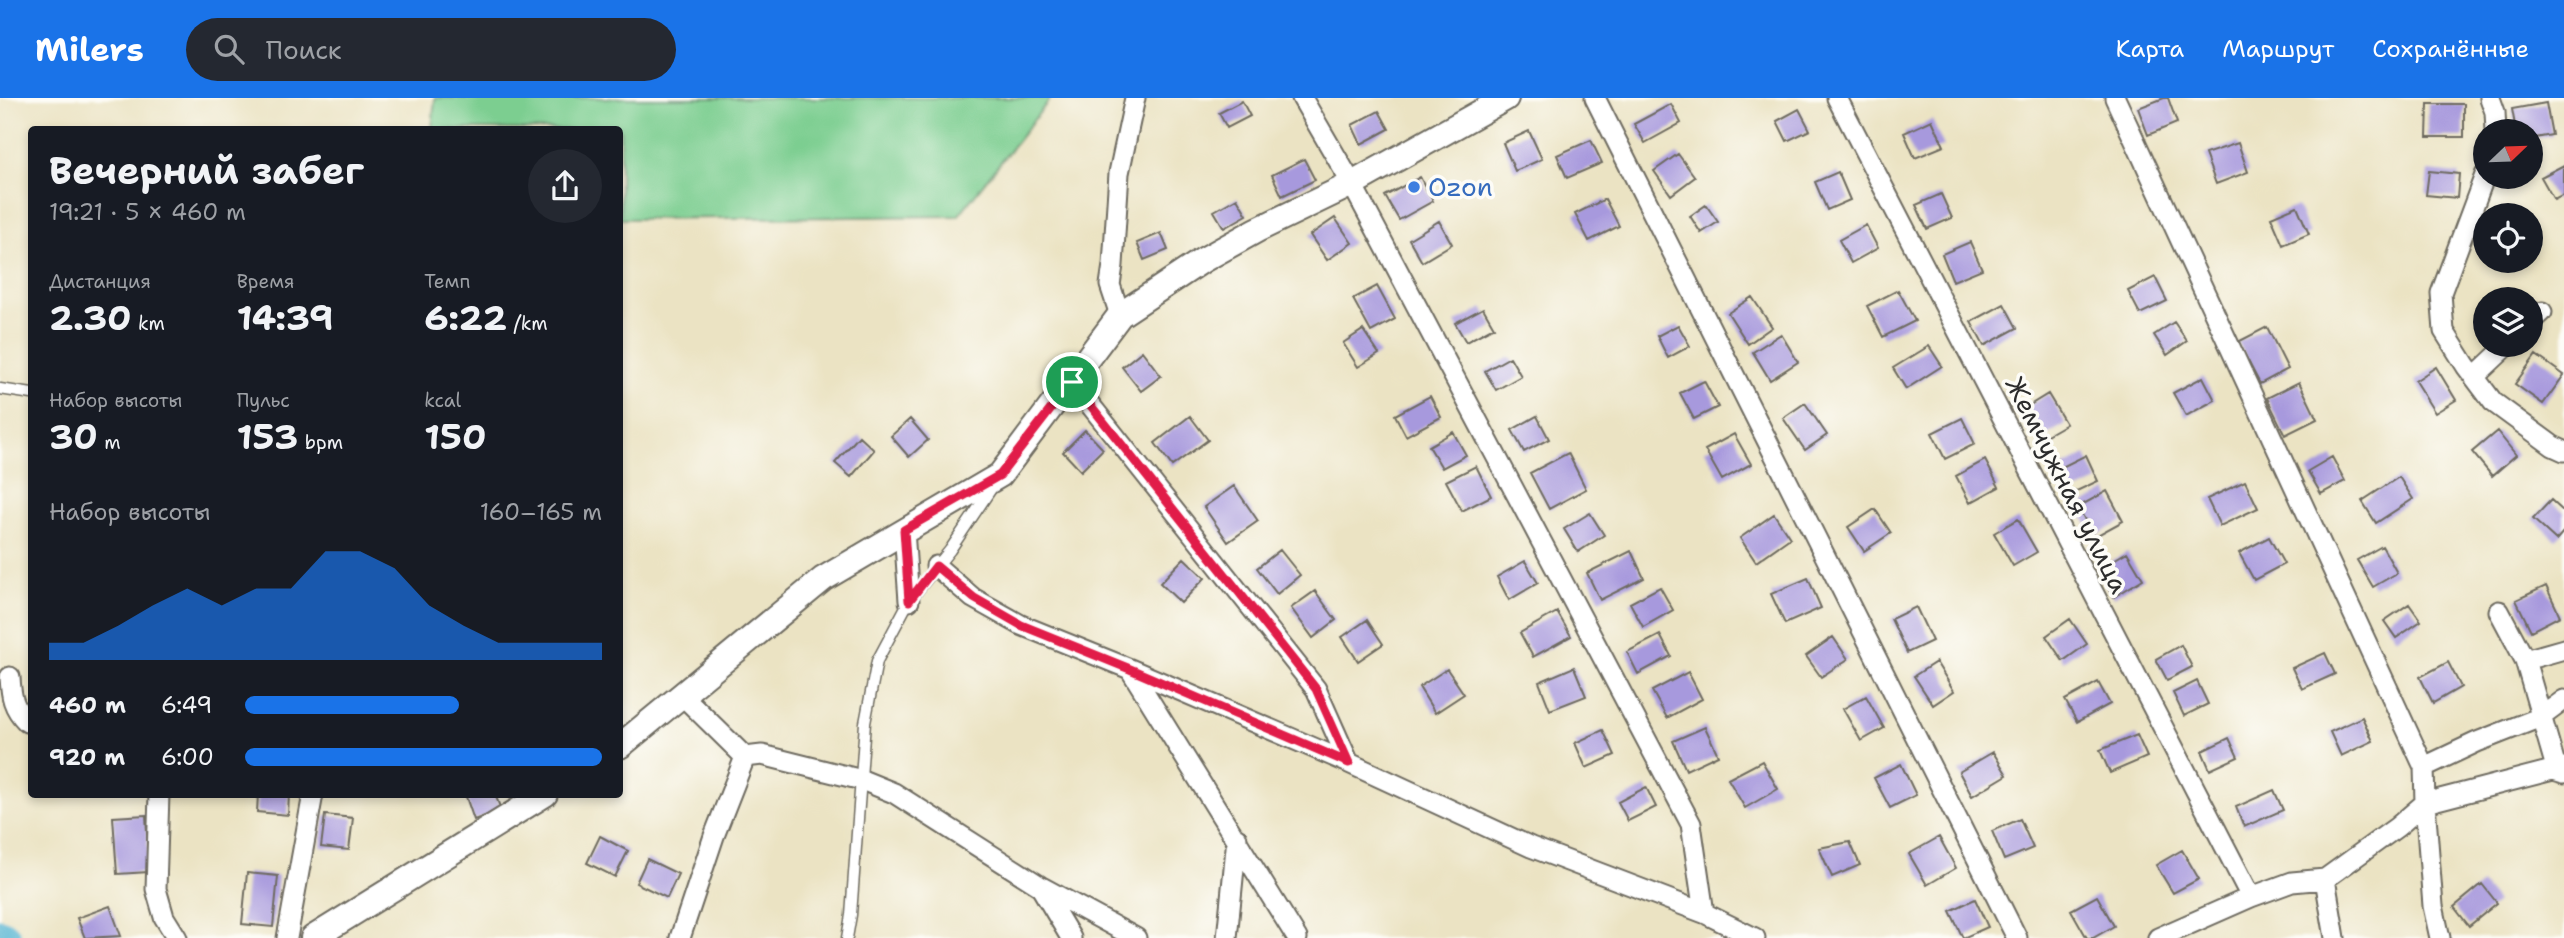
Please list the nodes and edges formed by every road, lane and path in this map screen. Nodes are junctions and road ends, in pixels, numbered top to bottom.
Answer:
1 (1135, 98) edge
2 (1302, 98) edge
3 (1506, 98) edge
4 (1595, 98) edge
5 (1837, 98) edge
6 (2115, 98) edge
7 (2490, 98) edge
8 (2495, 119) edge
9 (1352, 184) junction
10 (2480, 189) edge
11 (1120, 315) junction
12 (2495, 357) edge
13 (2474, 377) junction
14 (1072, 382) junction
15 (0, 389) edge
16 (28, 393) edge
17 (2564, 451) edge
18 (1000, 475) junction
19 (904, 530) junction
20 (936, 566) junction
21 (909, 601) junction
22 (2499, 611) dead end
23 (2564, 649) edge
24 (2525, 660) junction
25 (1130, 669) junction
26 (10, 677) dead end
27 (682, 695) junction
28 (2564, 700) edge
29 (2541, 716) junction
30 (28, 722) edge
31 (623, 744) edge
32 (745, 757) junction
33 (1349, 763) junction
34 (2424, 767) junction
35 (2562, 771) edge
36 (862, 780) junction
37 (159, 798) edge
38 (312, 798) edge
39 (539, 798) edge
40 (2425, 803) junction
41 (1237, 838) junction
42 (2325, 879) junction
43 (1040, 886) junction
44 (2251, 897) junction
45 (1704, 913) junction
46 (1139, 937) edge
47 (177, 938) edge
48 (287, 938) edge
49 (313, 938) edge
50 (680, 938) edge
51 (847, 938) edge
52 (1071, 938) edge
53 (1227, 938) edge
54 (1297, 938) edge
55 (1755, 938) edge
56 (2017, 938) edge
57 (2158, 938) edge
58 (2335, 938) edge
59 (2440, 938) edge

1 - 11 street
2 - 9 street
3 - 9 street
4 - 56 street
5 - 44 street, Жемчужная улица
6 - 34 street
7 - 8 street
9 - 11 street
9 - 45 street
10 - 13 street
11 - 14 street
12 - 13 street
13 - 17 street
14 - 18 street
14 - 33 street
15 - 16 lane
18 - 19 street
18 - 20 lane
19 - 21 street
19 - 27 street
20 - 21 lane
20 - 25 street
21 - 36 lane
22 - 24 street
23 - 24 street
24 - 29 street
25 - 33 street
25 - 41 street
26 - 30 street
27 - 31 street
27 - 32 street
28 - 29 street
29 - 34 street
29 - 35 street
32 - 36 street
32 - 50 street
33 - 45 street
34 - 40 street
35 - 40 street
36 - 43 street
36 - 51 lane
37 - 47 street
38 - 48 street
39 - 49 street
40 - 42 street
40 - 59 street
41 - 53 street
41 - 54 street
42 - 44 street
42 - 58 street
43 - 46 street
43 - 52 street
44 - 57 street
45 - 55 street

